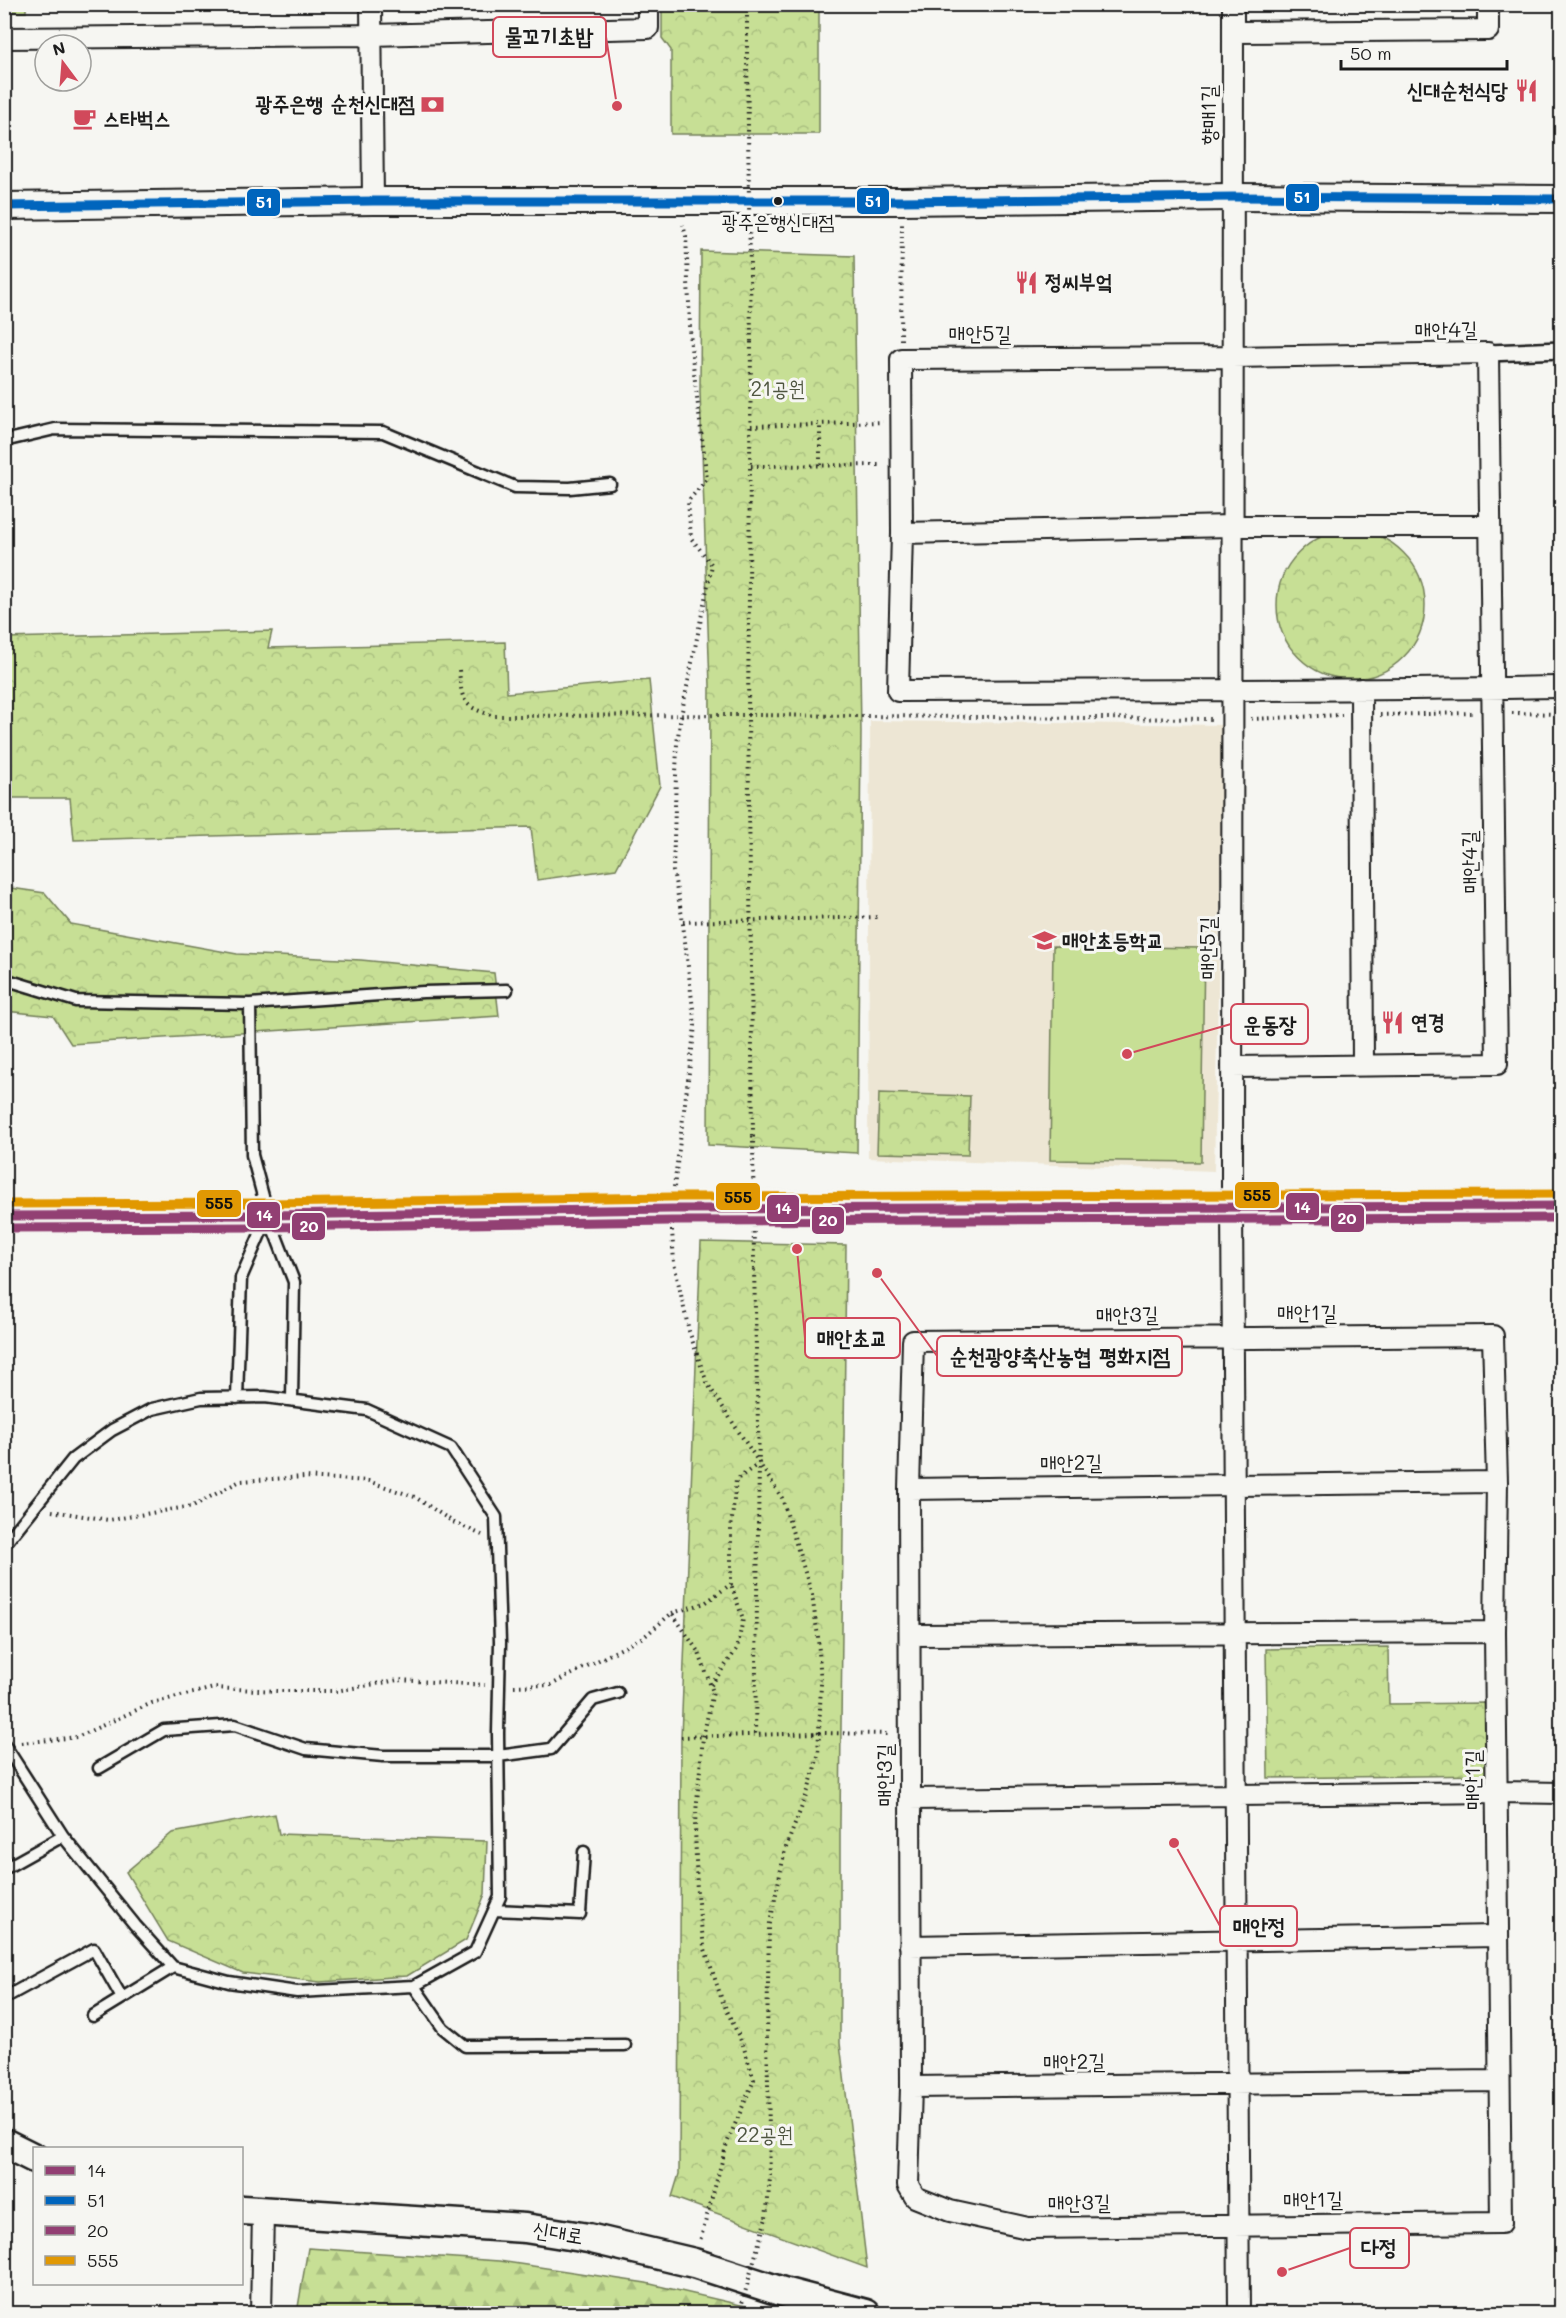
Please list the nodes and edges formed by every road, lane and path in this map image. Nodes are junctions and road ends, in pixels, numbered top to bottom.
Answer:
1 (371, 4) edge
2 (648, 4) edge
3 (747, 4) edge
4 (1233, 4) edge
5 (1488, 4) edge
6 (1233, 33) junction
7 (371, 35) junction
8 (4, 38) edge
9 (1233, 197) junction
10 (1562, 199) edge
11 (678, 200) junction
12 (373, 201) junction
13 (902, 201) junction
14 (4, 206) edge
15 (1562, 350) edge
16 (1488, 353) junction
17 (1233, 357) junction
18 (901, 358) junction
19 (902, 422) junction
20 (820, 424) junction
21 (751, 426) junction
22 (4, 441) edge
23 (820, 465) junction
24 (901, 465) junction
25 (751, 466) junction
26 (610, 484) dead end
27 (1232, 526) junction
28 (1490, 526) junction
29 (902, 533) junction
30 (459, 670) dead end
31 (1562, 687) edge
32 (1493, 688) junction
33 (1361, 689) junction
34 (1232, 690) junction
35 (1492, 713) junction
36 (1562, 714) edge
37 (748, 715) junction
38 (1361, 715) junction
39 (681, 716) junction
40 (1232, 720) junction
41 (880, 917) dead end
42 (751, 921) junction
43 (683, 922) junction
44 (4, 979) edge
45 (507, 990) dead end
46 (250, 1004) junction
47 (1363, 1065) junction
48 (1232, 1067) junction
49 (1232, 1206) junction
50 (1562, 1206) edge
51 (672, 1209) junction
52 (268, 1215) junction
53 (4, 1216) edge
54 (1233, 1338) junction
55 (237, 1398) junction
56 (292, 1399) junction
57 (759, 1463) junction
58 (1497, 1482) junction
59 (1234, 1485) junction
60 (909, 1489) junction
61 (33, 1508) junction
62 (497, 1542) junction
63 (4, 1545) edge
64 (731, 1584) junction
65 (672, 1613) junction
66 (1495, 1632) junction
67 (1235, 1633) junction
68 (909, 1635) junction
69 (711, 1685) junction
70 (499, 1686) junction
71 (618, 1693) dead end
72 (819, 1733) junction
73 (909, 1735) junction
74 (755, 1736) junction
75 (681, 1737) dead end
76 (703, 1737) junction
77 (5, 1745) edge
78 (498, 1756) junction
79 (99, 1768) dead end
80 (1497, 1792) junction
81 (1562, 1793) edge
82 (1236, 1795) junction
83 (910, 1799) junction
84 (63, 1836) junction
85 (584, 1852) dead end
86 (4, 1869) edge
87 (494, 1910) junction
88 (1497, 1936) junction
89 (1237, 1941) junction
90 (910, 1946) junction
91 (173, 1967) junction
92 (414, 1986) junction
93 (4, 1998) edge
94 (122, 1998) junction
95 (93, 2016) dead end
96 (625, 2045) dead end
97 (1499, 2081) junction
98 (1238, 2084) junction
99 (911, 2088) junction
100 (4, 2143) edge
101 (33, 2158) edge
102 (252, 2211) edge
103 (1239, 2225) junction
104 (694, 2264) junction
105 (261, 2313) edge
106 (739, 2313) edge
107 (866, 2313) edge
108 (1239, 2313) edge

1 - 7 street
2 - 7 street
3 - 21 path, bridge
4 - 6 street, 향매1길
5 - 6 street
6 - 9 street, 향매1길
7 - 8 street
7 - 12 street
9 - 10 street
9 - 13 street
9 - 17 street, 매안5길
11 - 12 street
11 - 13 street
11 - 39 path
12 - 14 street
13 - 18 path
15 - 16 street
16 - 17 street, 매안4길
16 - 28 street, 매안4길
17 - 18 street, 매안5길
17 - 27 street, 매안5길
18 - 19 street
19 - 20 path
19 - 24 street
20 - 21 path
20 - 23 path
21 - 25 path
22 - 26 lane
23 - 24 path
23 - 25 path
24 - 29 street
25 - 37 path
27 - 28 street
27 - 29 street
27 - 34 street, 매안5길
28 - 32 street, 매안4길
29 - 34 street
30 - 39 path
31 - 32 street
32 - 33 street
32 - 35 street, 매안4길
33 - 34 street
33 - 38 street
34 - 40 street, 매안5길
35 - 36 path
35 - 38 path
35 - 47 street, 매안4길
37 - 39 path
37 - 40 path
37 - 42 path
38 - 40 path
38 - 47 street
39 - 43 path
40 - 48 street, 매안5길
41 - 42 path
42 - 43 path
42 - 57 path, bridge
43 - 51 path
44 - 46 lane
45 - 46 lane
46 - 52 lane
47 - 48 street, 매안4길
48 - 49 street, 매안5길
49 - 50 street
49 - 51 street
49 - 54 street
51 - 52 street
51 - 57 path
52 - 53 street
52 - 55 lane
52 - 56 lane
54 - 58 street, 매안1길
54 - 59 street
54 - 60 street, 매안3길
55 - 56 lane
55 - 61 lane
56 - 62 lane
57 - 64 path
57 - 72 path
57 - 74 path
58 - 59 street, 매안2길
58 - 66 street, 매안1길
59 - 60 street, 매안2길
59 - 67 street
60 - 68 street, 매안3길
61 - 62 path
61 - 63 lane
62 - 70 lane
64 - 65 path
64 - 69 path
65 - 69 path
65 - 70 path
66 - 67 street
66 - 80 street, 매안1길
67 - 68 street
67 - 82 street
68 - 73 street, 매안3길
69 - 76 path
70 - 77 path
70 - 78 lane
71 - 78 lane
72 - 73 path
72 - 74 path
72 - 106 path, bridge
73 - 83 street, 매안3길
74 - 76 path
75 - 76 path
76 - 104 path
77 - 84 lane
78 - 79 lane
78 - 87 lane
80 - 81 street
80 - 82 street
80 - 88 street, 매안1길
82 - 83 street
82 - 89 street
83 - 90 street, 매안3길
84 - 86 lane
84 - 91 lane
85 - 87 lane
87 - 92 lane
88 - 89 street
88 - 97 street, 매안1길
89 - 90 street
89 - 98 street
90 - 99 street, 매안3길
91 - 92 lane
91 - 94 lane
92 - 96 lane
93 - 94 lane
94 - 95 lane
97 - 98 street, 매안2길
97 - 103 street, 매안1길
98 - 99 street, 매안2길
98 - 103 street
99 - 103 street, 매안3길
100 - 101 main road
102 - 104 main road, 신대로
102 - 105 street
103 - 108 street
104 - 107 main road, 신대로

